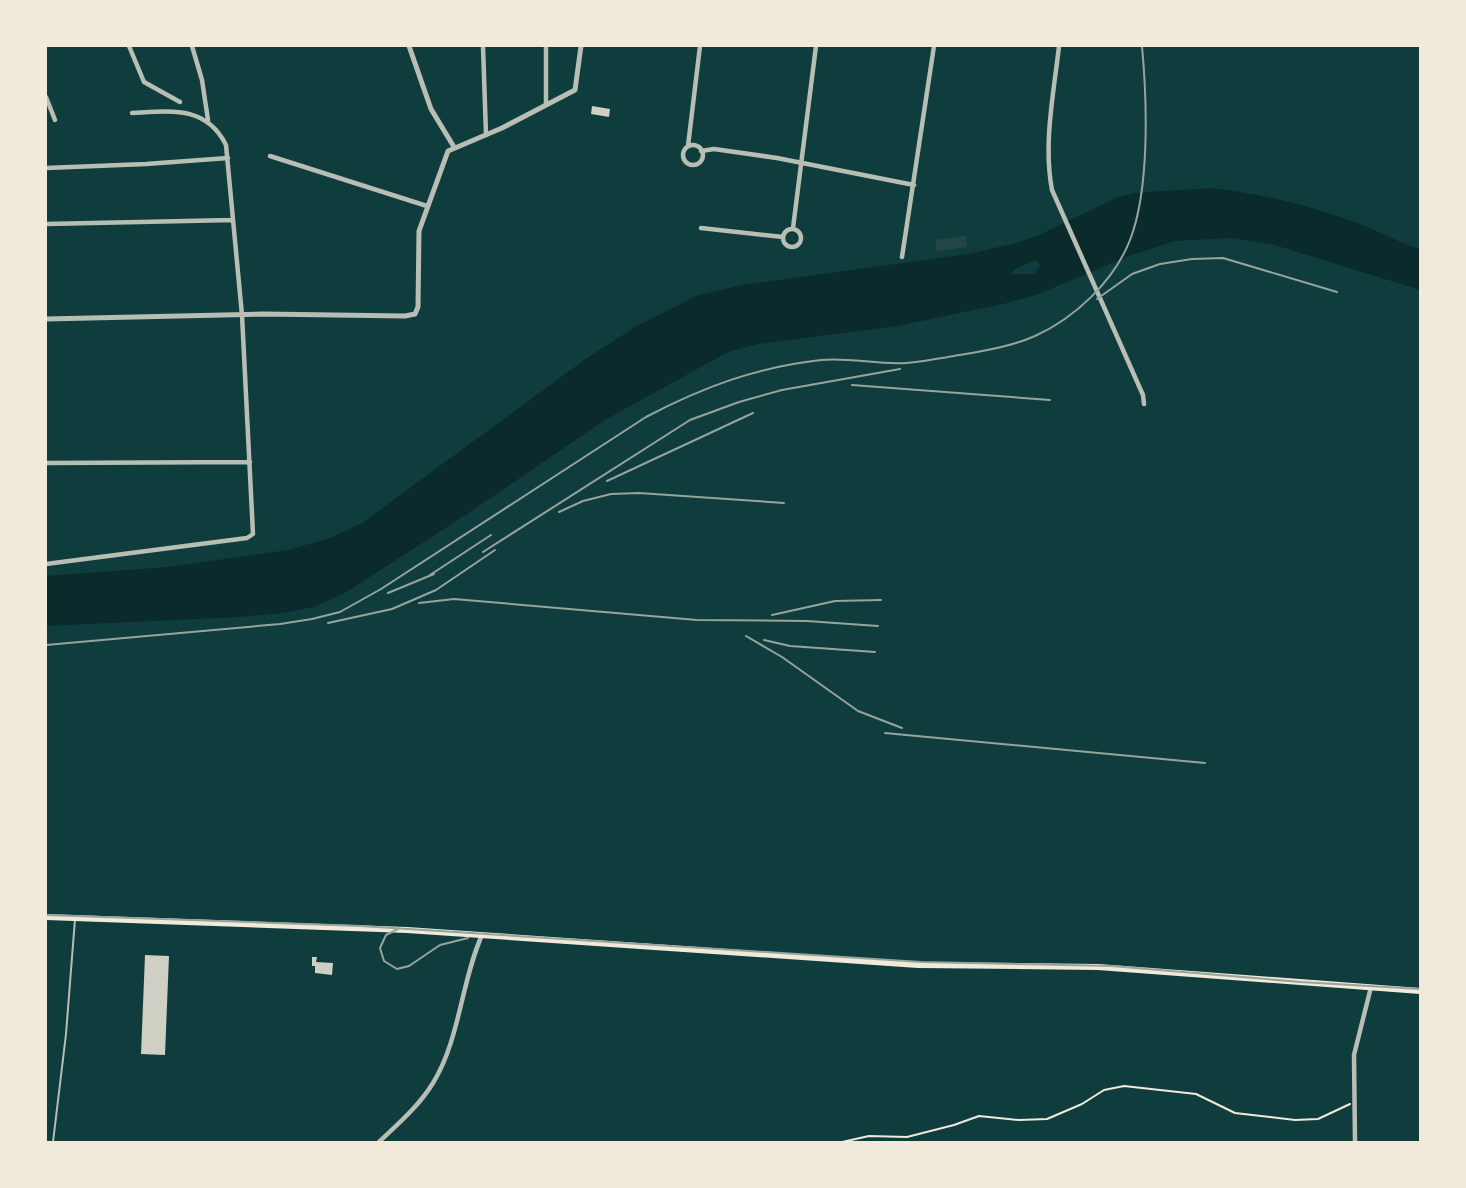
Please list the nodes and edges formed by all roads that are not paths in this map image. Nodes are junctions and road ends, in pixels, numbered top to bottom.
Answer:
1 (129, 46) edge
2 (192, 46) edge
3 (409, 46) edge
4 (483, 46) edge
5 (546, 46) edge
6 (581, 46) edge
7 (700, 46) edge
8 (816, 46) edge
9 (933, 46) edge
10 (1059, 46) edge
11 (46, 97) edge
12 (180, 102) dead end
13 (546, 104) junction
14 (132, 113) dead end
15 (55, 120) dead end
16 (208, 121) junction
17 (486, 135) junction
18 (688, 146) junction
19 (454, 147) junction
20 (701, 151) junction
21 (270, 156) dead end
22 (228, 158) junction
23 (801, 162) junction
24 (46, 168) edge
25 (914, 185) junction
26 (427, 206) junction
27 (233, 220) junction
28 (46, 224) edge
29 (701, 228) dead end
30 (793, 228) junction
31 (783, 237) junction
32 (902, 257) dead end
33 (242, 315) junction
34 (46, 319) edge
35 (1144, 404) dead end
36 (250, 462) junction
37 (46, 463) edge
38 (46, 564) edge
39 (46, 917) edge
40 (75, 918) junction
41 (482, 935) junction
42 (1371, 987) junction
43 (1420, 991) edge
44 (53, 1143) edge
45 (379, 1143) edge
46 (1355, 1143) edge

1 - 12 street
2 - 16 street
3 - 19 street
4 - 17 street
5 - 13 street
6 - 13 street
7 - 18 street
8 - 23 street
9 - 25 street
10 - 35 street
11 - 15 street
13 - 17 street
14 - 16 street
16 - 22 street
17 - 19 street
18 - 20 street
18 - 20 street
19 - 26 street
20 - 23 street
21 - 26 street
22 - 24 street
22 - 27 street
23 - 25 street
23 - 30 street
25 - 32 street
26 - 33 street
27 - 28 street
27 - 33 street
29 - 31 street
30 - 31 street
30 - 31 street
33 - 34 street
33 - 36 street
36 - 37 street
36 - 38 street
39 - 40 main road
40 - 41 main road
40 - 44 lane
41 - 42 main road
41 - 45 street
42 - 43 main road
42 - 46 street

